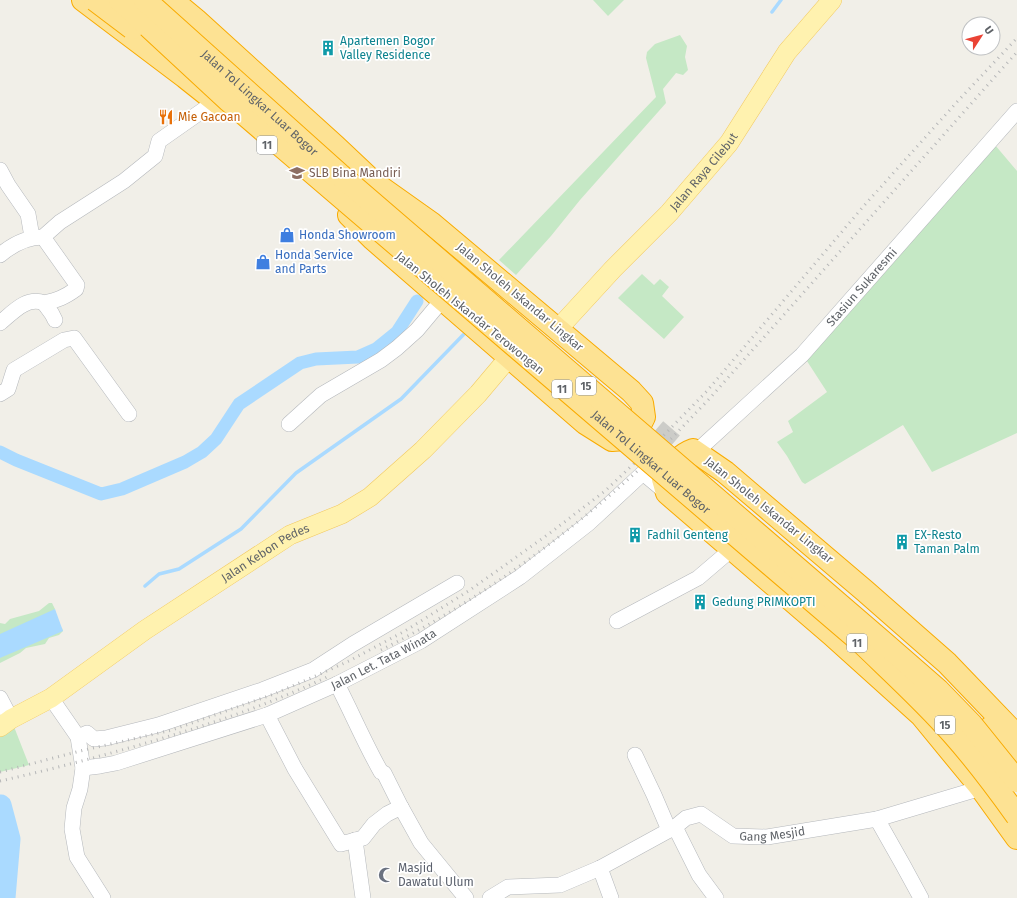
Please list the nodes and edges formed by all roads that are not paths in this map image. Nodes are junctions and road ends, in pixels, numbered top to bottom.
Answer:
1 (83, 0) edge
2 (95, 0) edge
3 (112, 0) edge
4 (120, 0) edge
5 (145, 0) edge
6 (165, 0) edge
7 (171, 0) edge
8 (194, 0) edge
9 (832, 0) edge
10 (145, 28) junction
11 (186, 77) junction
12 (223, 101) junction
13 (274, 104) junction
14 (1017, 111) edge
15 (0, 170) edge
16 (38, 237) junction
17 (0, 255) edge
18 (44, 303) junction
19 (452, 303) junction
20 (55, 320) dead end
21 (0, 323) edge
22 (545, 325) junction
23 (510, 352) junction
24 (0, 394) edge
25 (631, 408) tunnel mouth
26 (129, 414) dead end
27 (289, 424) dead end
28 (610, 430) dead end
29 (700, 462) junction
30 (674, 492) junction
31 (732, 549) junction
32 (458, 583) dead end
33 (616, 621) dead end
34 (337, 684) junction
35 (0, 698) edge
36 (50, 698) junction
37 (267, 715) junction
38 (5, 723) edge
39 (1017, 736) edge
40 (78, 737) junction
41 (635, 755) dead end
42 (1017, 757) edge
43 (83, 768) junction
44 (1017, 781) edge
45 (981, 788) junction
46 (401, 807) junction
47 (1017, 811) edge
48 (1017, 816) edge
49 (876, 819) junction
50 (672, 828) junction
51 (1017, 838) edge
52 (355, 840) junction
53 (600, 868) junction
54 (103, 898) edge
55 (363, 898) edge
56 (466, 898) edge
57 (490, 898) edge
58 (611, 898) edge
59 (716, 898) edge
60 (921, 898) edge

1 - 11 highway, 11
2 - 12 highway, bridge
3 - 10 highway
4 - 12 highway, Jalan Tol Lingkar Luar Bogor / 15, bridge
5 - 13 highway, Jalan Tol Lingkar Luar Bogor / 15, bridge
6 - 13 highway, bridge
7 - 10 highway
7 - 13 highway
8 - 13 highway
9 - 22 main road, Jalan Raya Cilebut
10 - 11 highway
11 - 12 highway, 11
12 - 16 street
12 - 19 highway, 11
12 - 48 highway, Jalan Tol Lingkar Luar Bogor / 15, bridge
13 - 22 highway, Jalan Sholeh Iskandar Lingkar
13 - 44 highway, Jalan Tol Lingkar Luar Bogor / 15, bridge
14 - 29 street, Stasiun Sukaresmi
15 - 16 street
16 - 17 street
16 - 18 street
18 - 20 street
18 - 21 street
19 - 23 highway, Jalan Sholeh Iskandar Terowongan / 11, bridge
19 - 27 street
22 - 23 highway, Jalan Sholeh Iskandar Lingkar
22 - 25 highway, 11
23 - 28 highway, Jalan Sholeh Iskandar Terowongan / 11
23 - 36 main road, Jalan Kebon Pedes
24 - 26 street
29 - 30 highway, Jalan Sholeh Iskandar Lingkar
29 - 39 highway, Jalan Sholeh Iskandar Lingkar
29 - 42 highway
30 - 31 highway
30 - 34 street, Jalan Let. Tata Winata
30 - 47 highway, 11
31 - 33 street
31 - 45 highway
32 - 40 street
34 - 37 street, Jalan Let. Tata Winata
34 - 46 street
35 - 38 street
36 - 38 main road, Jalan Kebon Pedes
36 - 40 street
37 - 43 street, Jalan Let. Tata Winata
37 - 52 street
40 - 43 street
41 - 50 street
43 - 54 street
45 - 49 street, Gang Mesjid
45 - 51 highway
46 - 52 street
46 - 56 street
49 - 50 street, Gang Mesjid
49 - 60 street
50 - 53 street, Gang Mesjid
50 - 59 street
52 - 55 street
53 - 57 street, Gang Mesjid
53 - 58 street

